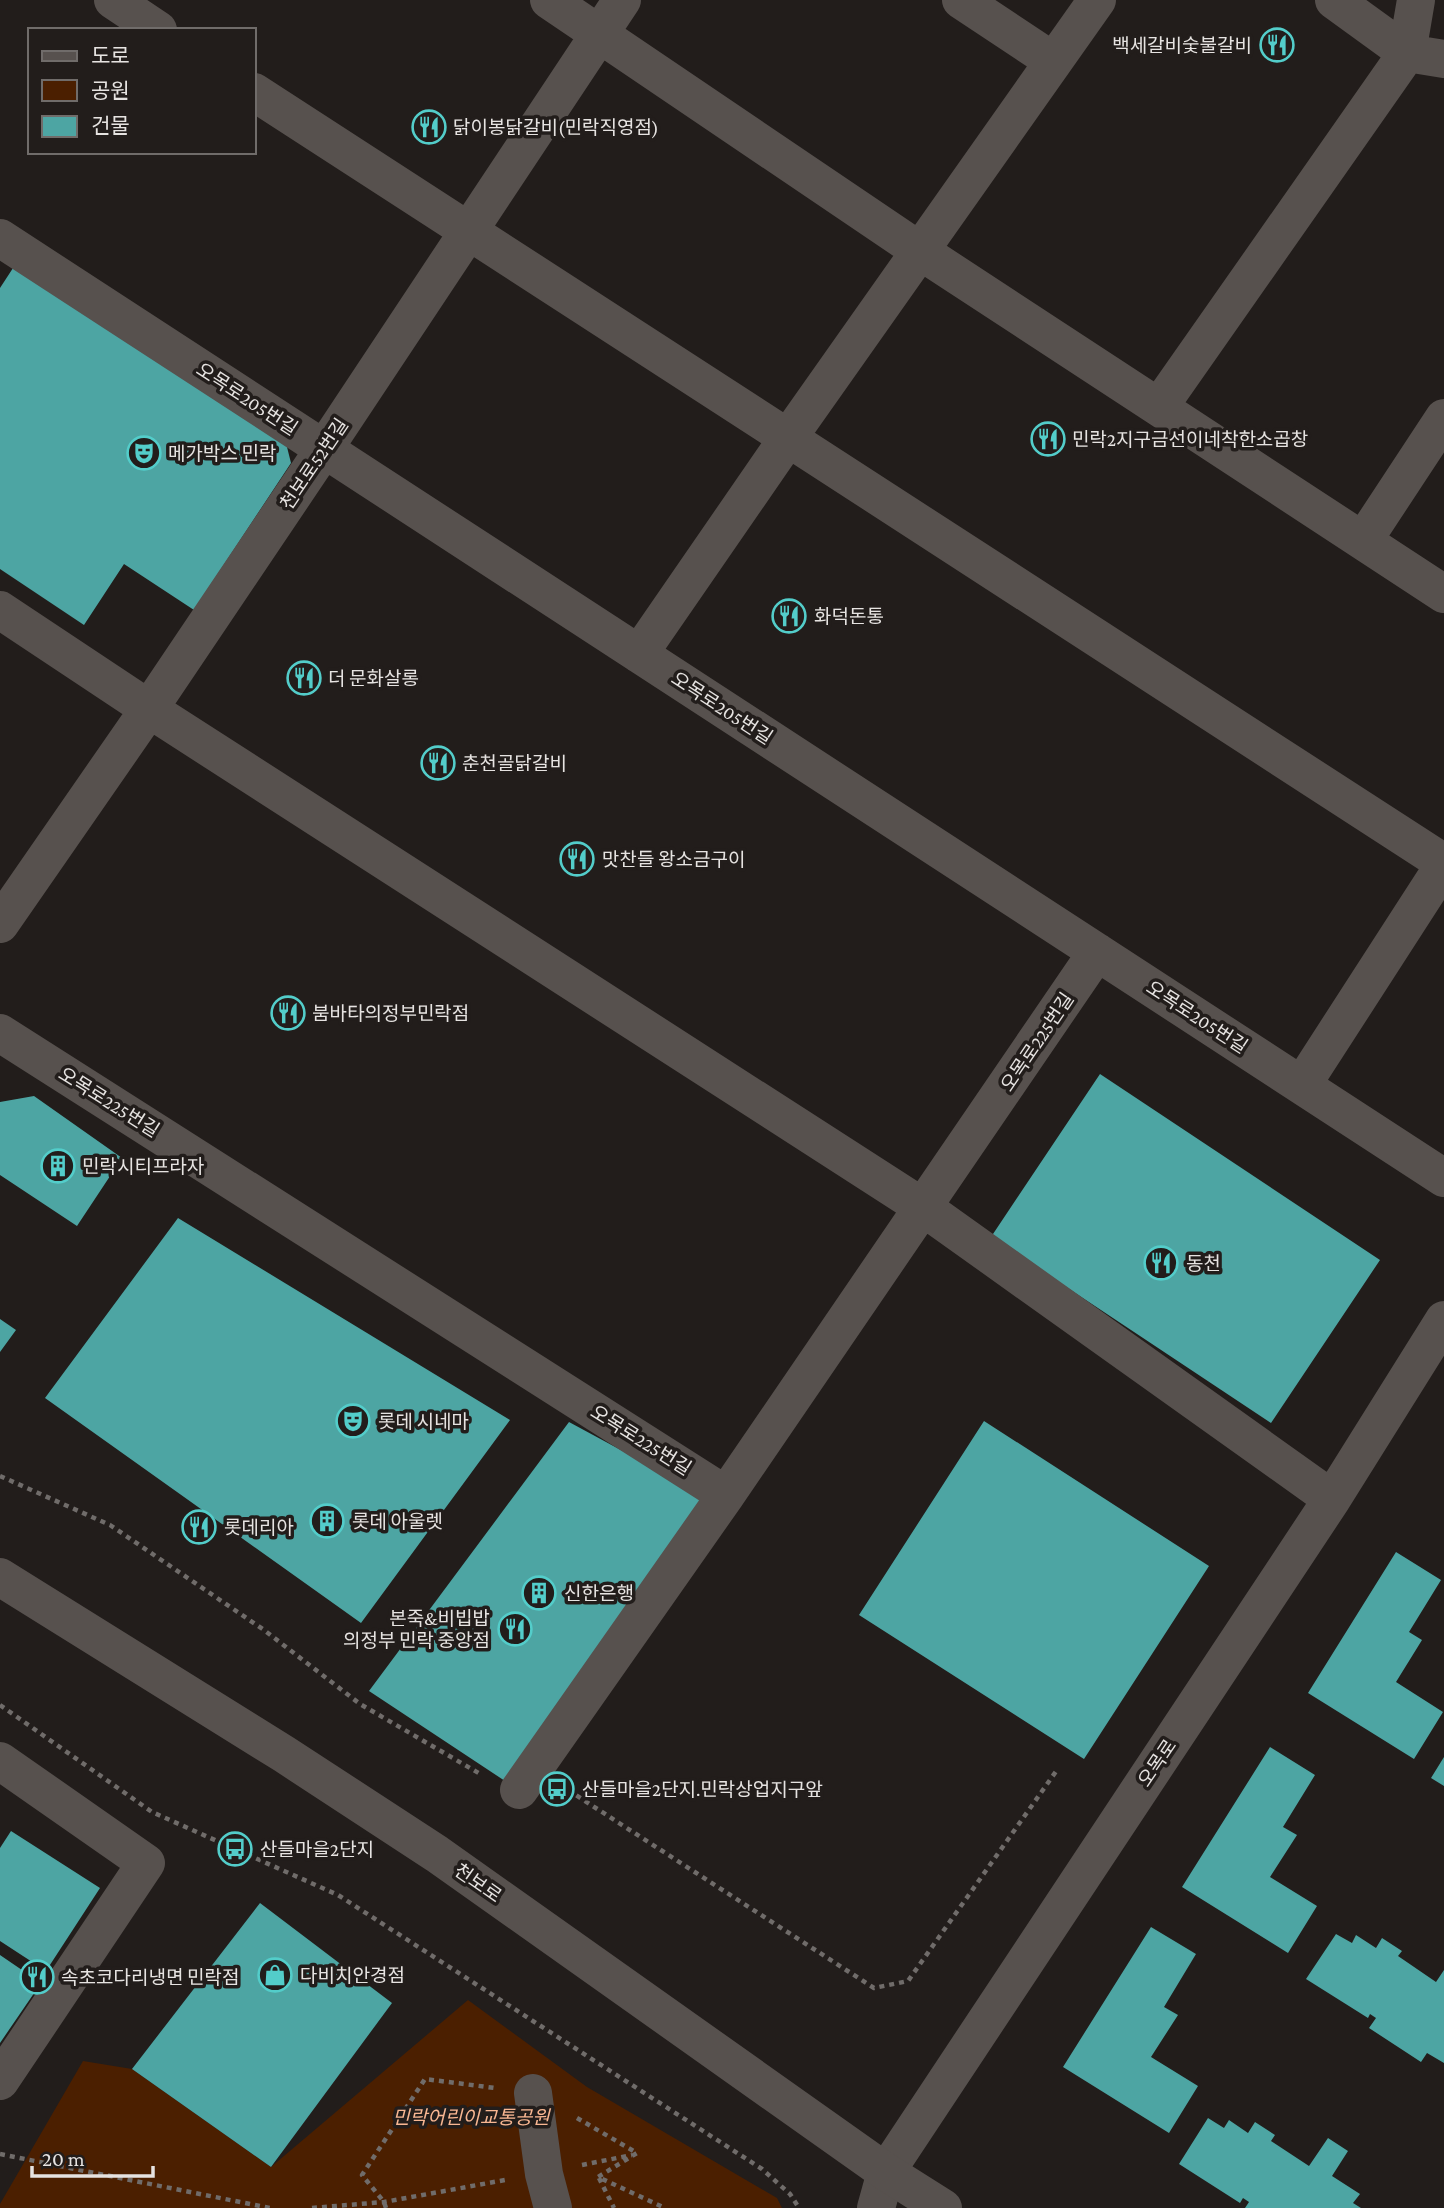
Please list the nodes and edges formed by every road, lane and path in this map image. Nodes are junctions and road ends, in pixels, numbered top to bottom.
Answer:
1 (113, 0) edge
2 (550, 0) edge
3 (622, 0) edge
4 (961, 0) edge
5 (1097, 0) edge
6 (1334, 0) edge
7 (1416, 0) edge
8 (155, 28) edge
9 (599, 34) junction
10 (1407, 53) junction
11 (1444, 59) edge
12 (1053, 61) junction
13 (256, 93) edge
14 (468, 231) junction
15 (0, 238) edge
16 (920, 251) junction
17 (1159, 407) junction
18 (1444, 418) edge
19 (788, 439) junction
20 (324, 449) junction
21 (1363, 541) junction
22 (1444, 594) edge
23 (0, 610) edge
24 (639, 654) junction
25 (149, 709) junction
26 (1444, 864) edge
27 (0, 923) edge
28 (1097, 952) junction
29 (0, 1033) edge
30 (1302, 1085) junction
31 (1444, 1178) edge
32 (924, 1208) junction
33 (1444, 1320) edge
34 (0, 1476) edge
35 (726, 1494) junction
36 (1332, 1499) junction
37 (0, 1577) edge
38 (0, 1705) edge
39 (0, 1762) edge
40 (1057, 1770) dead end
41 (519, 1790) junction
42 (0, 2081) edge
43 (533, 2093) dead end
44 (637, 2153) dead end
45 (0, 2154) edge
46 (886, 2172) junction
47 (598, 2177) dead end
48 (548, 2191) edge
49 (270, 2208) edge
50 (312, 2208) edge
51 (614, 2208) edge
52 (799, 2208) edge
53 (876, 2208) edge
54 (943, 2208) edge

1 - 8 street
2 - 9 street
3 - 9 street, 천보로52번길
4 - 12 street
5 - 12 street
6 - 10 street
7 - 10 street
9 - 14 street, 천보로52번길
9 - 16 street
10 - 11 street
10 - 17 street
12 - 16 street
13 - 14 street
14 - 19 street
14 - 20 street, 천보로52번길
15 - 20 street, 오목로205번길
16 - 17 street
16 - 19 street
17 - 21 street
18 - 21 street
19 - 24 street
19 - 26 street
20 - 24 street, 오목로205번길
20 - 25 street, 천보로52번길
21 - 22 street
23 - 25 street
24 - 28 street, 오목로205번길
25 - 27 street, 천보로52번길
25 - 32 street
26 - 30 street
28 - 30 street, 오목로205번길
28 - 32 street, 오목로225번길
29 - 35 street, 오목로225번길
30 - 31 street, 오목로205번길
32 - 35 street, 오목로225번길
32 - 36 street
33 - 36 street, 오목로
34 - 41 path
35 - 41 street
36 - 46 street, 오목로
37 - 46 street, 천보로
38 - 52 path
39 - 42 street
40 - 41 path
43 - 48 street
44 - 48 path
45 - 49 path
46 - 53 street, 오목로
46 - 54 street, 천보로
47 - 51 path
48 - 50 path

